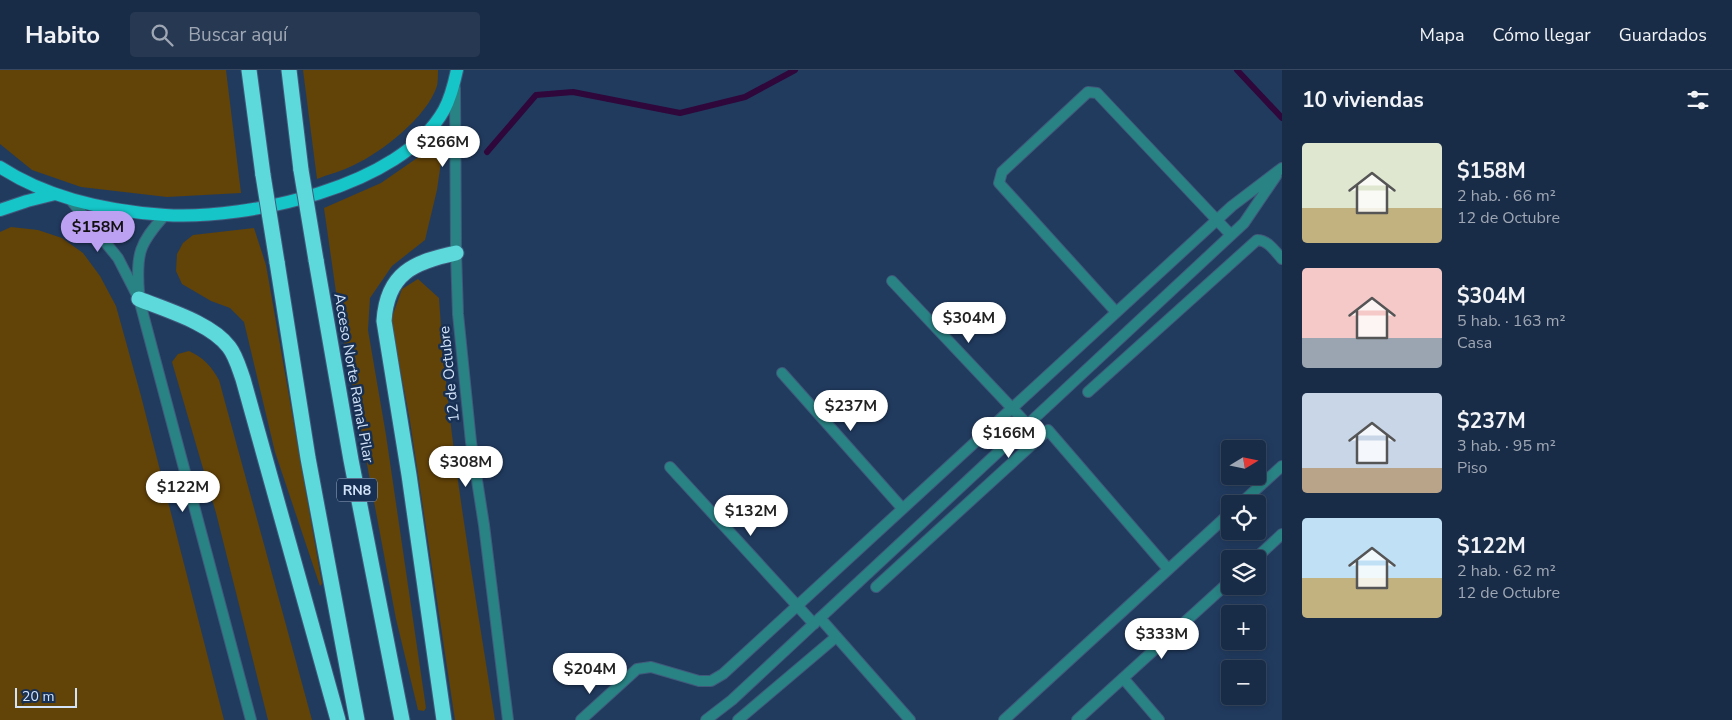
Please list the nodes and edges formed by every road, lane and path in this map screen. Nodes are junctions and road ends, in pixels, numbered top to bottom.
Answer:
1 (249, 70) edge
2 (289, 70) edge
3 (456, 76) edge
4 (0, 167) edge
5 (1282, 168) edge
6 (55, 194) junction
7 (70, 199) junction
8 (0, 210) edge
9 (166, 214) junction
10 (1217, 220) junction
11 (1231, 235) junction
12 (456, 253) junction
13 (1282, 259) edge
14 (892, 280) dead end
15 (139, 299) junction
16 (1116, 312) junction
17 (782, 373) dead end
18 (1088, 392) dead end
19 (1012, 408) junction
20 (1028, 424) junction
21 (1282, 466) edge
22 (670, 467) dead end
23 (1250, 495) edge
24 (902, 508) junction
25 (1221, 521) edge
26 (1282, 534) edge
27 (1265, 550) edge
28 (1168, 569) junction
29 (876, 587) dead end
30 (1221, 589) edge
31 (797, 605) junction
32 (817, 621) junction
33 (836, 637) junction
34 (1123, 678) junction
35 (251, 720) edge
36 (338, 720) edge
37 (357, 720) edge
38 (402, 720) edge
39 (444, 720) edge
40 (508, 720) edge
41 (581, 720) edge
42 (706, 720) edge
43 (738, 720) edge
44 (910, 720) edge
45 (1004, 720) edge
46 (1077, 720) edge
47 (1159, 720) edge

1 - 37 highway, RN8, bridge
2 - 38 highway, Acceso Norte Ramal Pilar / RN8, bridge
3 - 9 main road
3 - 12 street, 12 de Octubre
4 - 6 main road
5 - 10 street
5 - 11 street
6 - 7 main road
6 - 8 main road
7 - 9 main road
7 - 15 street
9 - 15 street
10 - 11 street
10 - 16 street
10 - 16 street
11 - 20 street
12 - 39 highway
12 - 40 street, 12 de Octubre
13 - 18 street
14 - 19 street
15 - 35 street
15 - 36 highway
16 - 19 street
17 - 24 street
19 - 20 street
19 - 24 street
20 - 32 street
21 - 23 street
22 - 31 street
24 - 31 street
25 - 28 street
26 - 27 street
28 - 29 street
28 - 45 street
30 - 34 street
31 - 32 street
31 - 41 street
32 - 33 street
32 - 42 street
33 - 43 street
33 - 44 street
34 - 46 street
34 - 47 street

